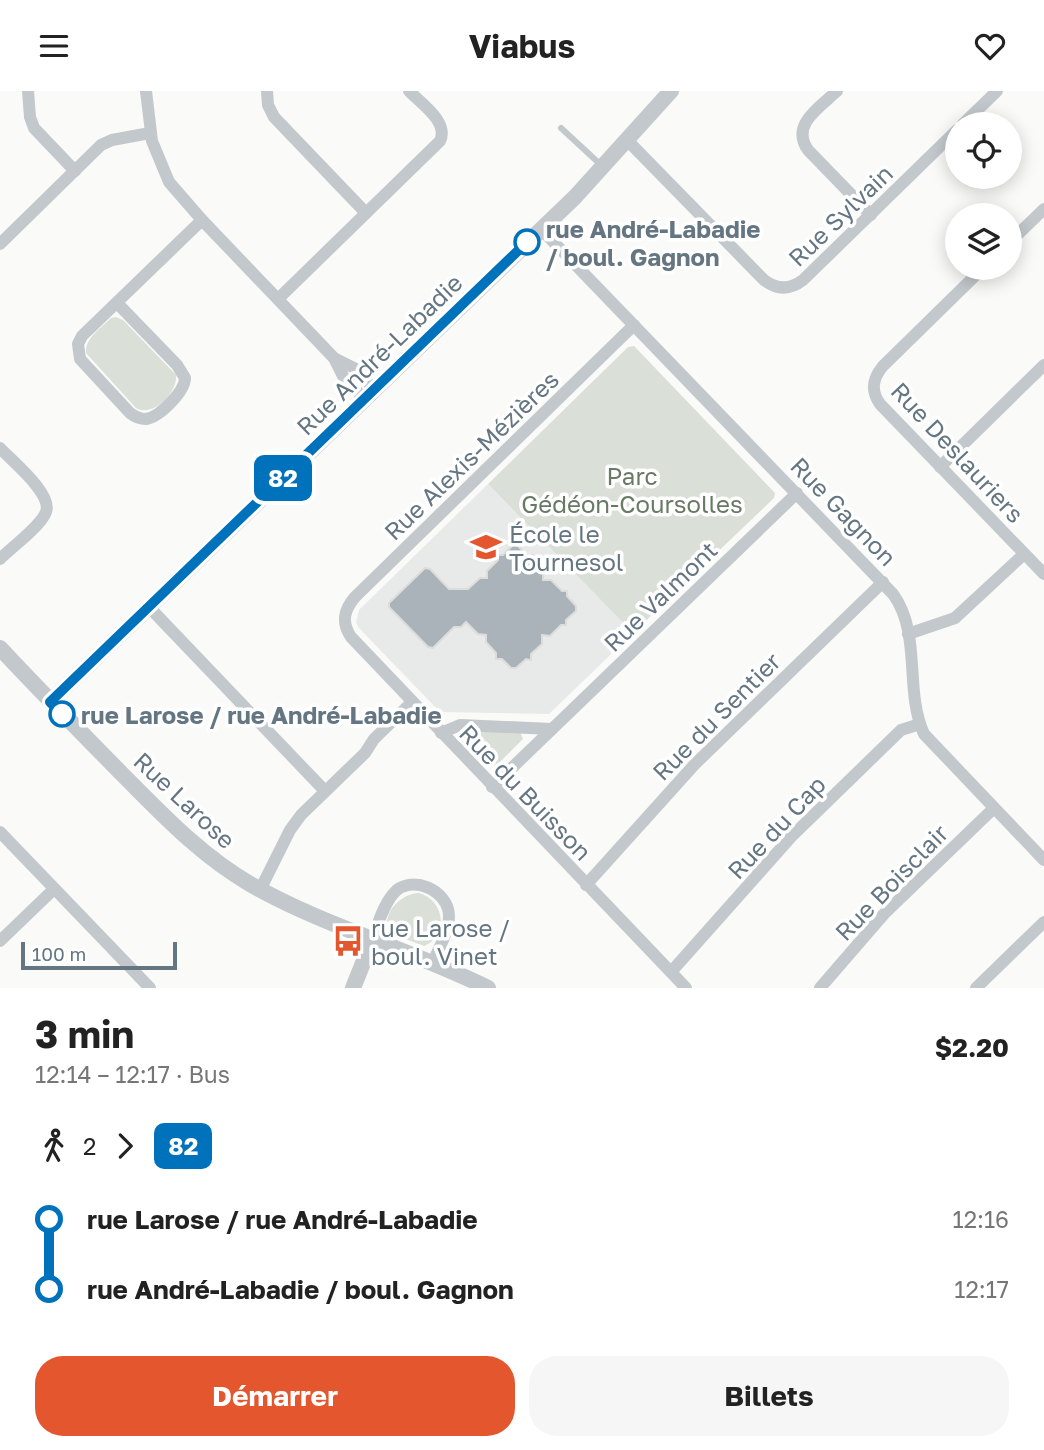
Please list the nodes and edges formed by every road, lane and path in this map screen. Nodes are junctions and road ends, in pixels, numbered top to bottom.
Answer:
1 (28, 91) edge
2 (146, 91) edge
3 (267, 91) edge
4 (409, 91) edge
5 (671, 91) edge
6 (837, 91) edge
7 (997, 91) edge
8 (975, 112) edge
9 (561, 128) dead end
10 (150, 134) junction
11 (627, 140) junction
12 (945, 142) edge
13 (604, 167) junction
14 (75, 171) junction
15 (1044, 209) edge
16 (366, 213) junction
17 (871, 215) junction
18 (202, 220) junction
19 (541, 229) junction
20 (1022, 230) edge
21 (0, 244) edge
22 (972, 280) edge
23 (278, 299) junction
24 (117, 303) junction
25 (634, 325) junction
26 (1044, 365) edge
27 (370, 395) junction
28 (0, 448) edge
29 (940, 467) junction
30 (797, 493) junction
31 (1024, 554) junction
32 (0, 559) edge
33 (1044, 574) edge
34 (883, 582) junction
35 (149, 607) junction
36 (344, 619) joint
37 (908, 634) junction
38 (0, 648) edge
39 (50, 702) junction
40 (412, 702) junction
41 (920, 724) junction
42 (552, 729) junction
43 (441, 733) junction
44 (492, 787) junction
45 (325, 791) junction
46 (994, 809) junction
47 (0, 832) edge
48 (1044, 860) edge
49 (586, 885) junction
50 (54, 889) junction
51 (260, 890) junction
52 (1044, 922) edge
53 (373, 939) junction
54 (0, 941) edge
55 (433, 962) junction
56 (671, 972) junction
57 (150, 988) edge
58 (353, 988) edge
59 (488, 988) edge
60 (686, 988) edge
61 (820, 988) edge
62 (976, 988) edge

1 - 14 street
2 - 10 street
3 - 16 street
4 - 16 street
5 - 11 street, Rue André-Labadie
6 - 17 street
7 - 8 street
9 - 13 lane
10 - 14 street
10 - 18 street
11 - 13 street, Rue André-Labadie
11 - 17 street, Rue Sylvain
12 - 17 street, Rue Sylvain
13 - 19 street, Rue André-Labadie
14 - 21 street
15 - 20 street
16 - 23 street
18 - 23 street
18 - 24 street
19 - 25 street, Rue Gagnon
19 - 27 street, Rue André-Labadie
22 - 29 street, Rue Deslauriers
23 - 27 street
24 - 24 street
25 - 30 street, Rue Gagnon
25 - 36 street, Rue Alexis-Mézières
26 - 29 street
27 - 35 street, Rue André-Labadie
28 - 32 street
29 - 31 street, Rue Deslauriers
30 - 34 street, Rue Gagnon
30 - 42 street, Rue Valmont
31 - 33 street, Rue Deslauriers
31 - 37 street
34 - 37 street, Rue Gagnon
34 - 49 street, Rue du Sentier
35 - 39 street, Rue André-Labadie
35 - 45 street
36 - 40 street, Rue du Buisson
37 - 41 street, Rue Gagnon
38 - 39 street, Rue Larose
39 - 51 street, Rue Larose
40 - 43 street, Rue du Buisson
40 - 45 street
41 - 46 street, Rue Gagnon
41 - 56 street, Rue du Cap
42 - 43 street
42 - 44 street, Rue Valmont
43 - 44 street, Rue du Buisson
44 - 49 street, Rue du Buisson
45 - 51 street
46 - 48 street, Rue Gagnon
46 - 61 street, Rue Boisclair
47 - 50 street
49 - 56 street, Rue du Buisson
50 - 54 street
50 - 57 street
51 - 53 street, Rue Larose
52 - 62 street
53 - 55 street, Rue Larose
53 - 55 street
53 - 58 street
55 - 59 street, Rue Larose
56 - 60 street, Rue du Buisson

